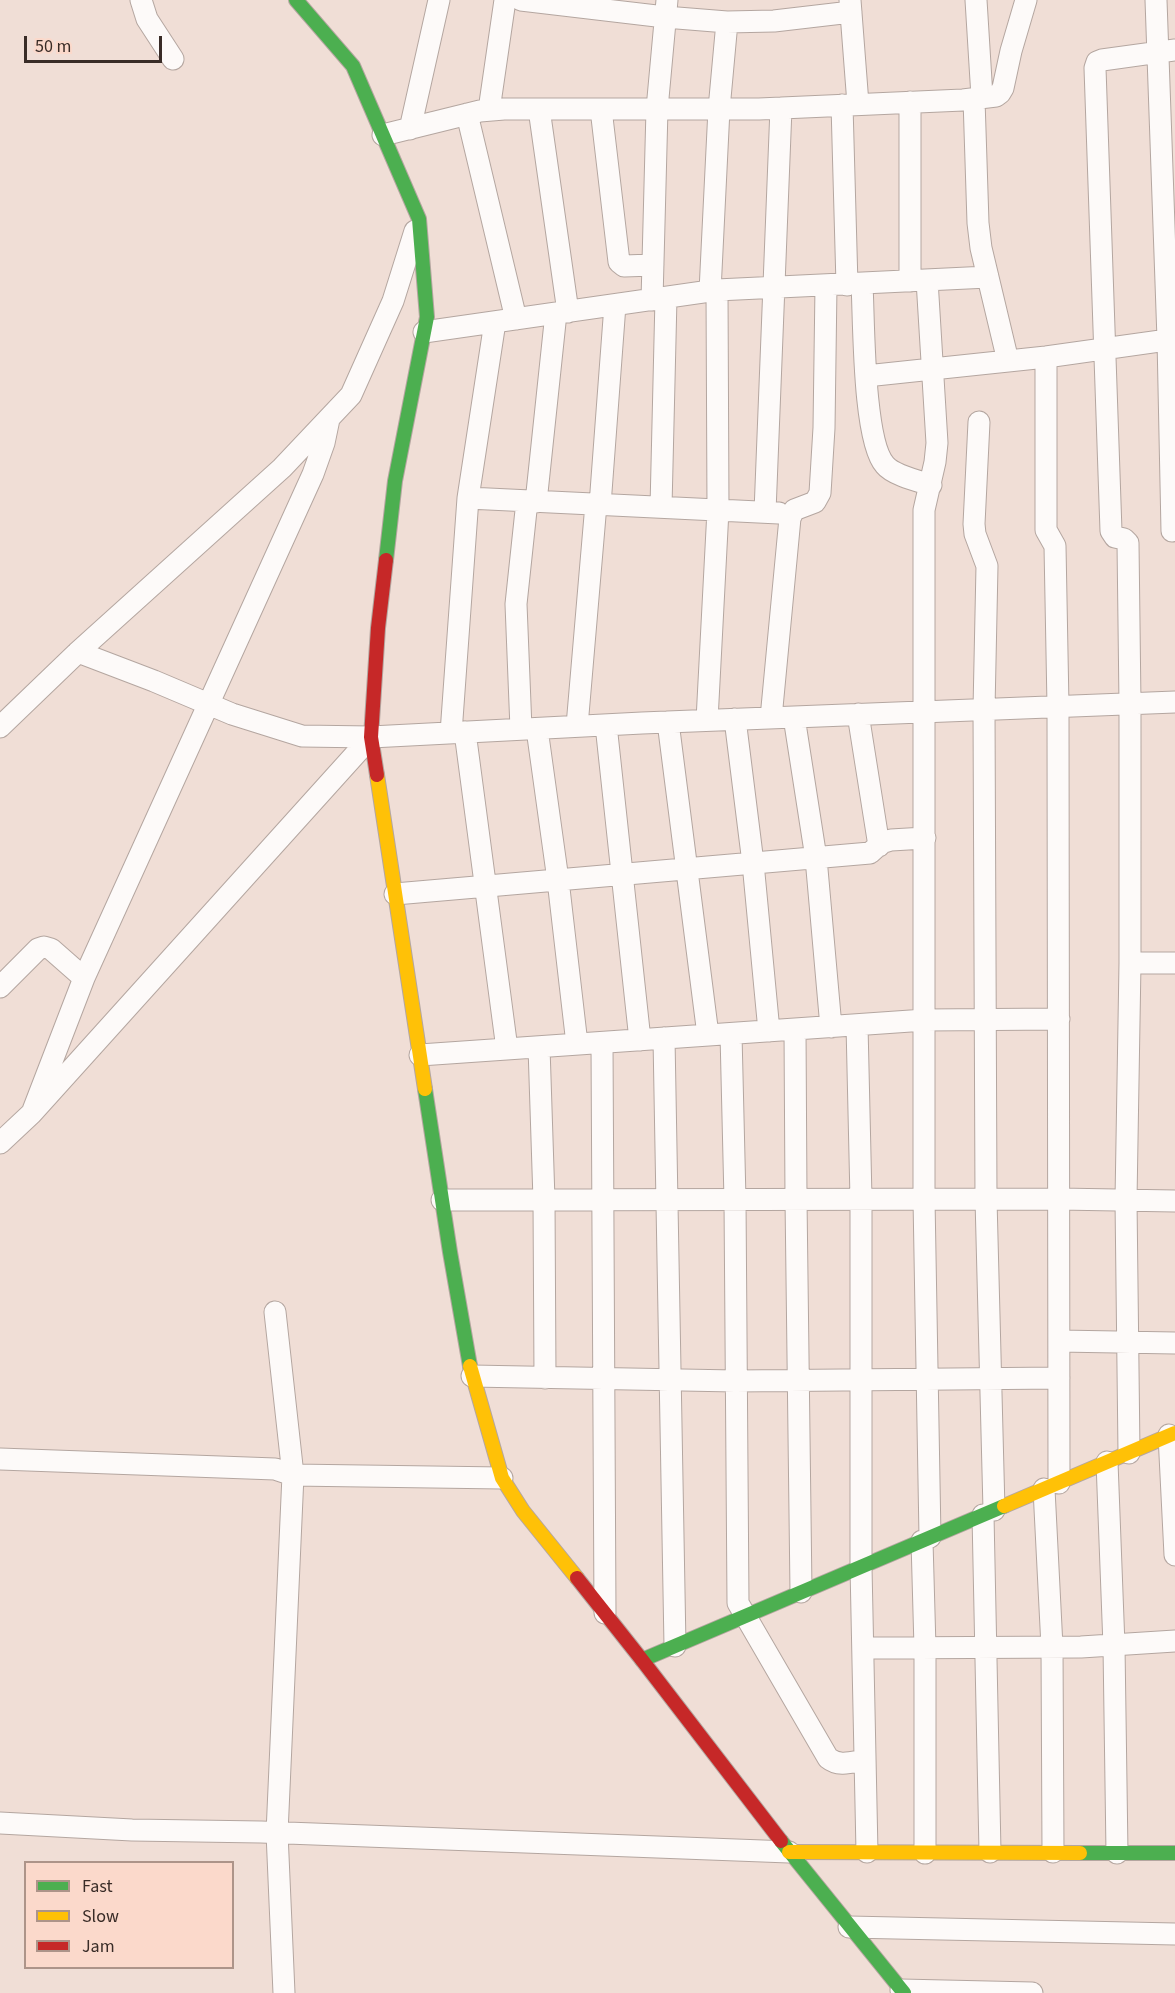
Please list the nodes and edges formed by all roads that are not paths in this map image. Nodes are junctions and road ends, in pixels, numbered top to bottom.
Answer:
1 (141, 0) edge
2 (296, 0) edge
3 (439, 0) edge
4 (504, 0) edge
5 (521, 0) edge
6 (976, 0) edge
7 (1026, 0) edge
8 (1156, 0) edge
9 (850, 6) edge
10 (666, 9) edge
11 (727, 22) junction
12 (1166, 51) edge
13 (173, 59) dead end
14 (978, 98) junction
15 (910, 102) junction
16 (850, 105) junction
17 (782, 108) junction
18 (539, 109) junction
19 (601, 109) junction
20 (657, 109) junction
21 (719, 109) junction
22 (489, 110) junction
23 (467, 114) junction
24 (410, 129) junction
25 (383, 135) junction
26 (418, 219) junction
27 (653, 265) junction
28 (988, 277) junction
29 (919, 281) junction
30 (855, 284) junction
31 (826, 286) junction
32 (773, 289) junction
33 (714, 291) junction
34 (659, 299) junction
35 (615, 305) junction
36 (562, 313) junction
37 (516, 319) junction
38 (495, 322) junction
39 (424, 332) junction
40 (1172, 339) edge
41 (1105, 348) junction
42 (1046, 357) junction
43 (1008, 361) junction
44 (933, 369) junction
45 (866, 376) junction
46 (329, 419) junction
47 (979, 422) dead end
48 (931, 485) junction
49 (468, 498) junction
50 (532, 501) junction
51 (598, 504) junction
52 (662, 507) junction
53 (718, 510) junction
54 (765, 512) junction
55 (791, 513) junction
56 (1172, 531) dead end
57 (78, 652) junction
58 (1175, 702) edge
59 (1130, 704) junction
60 (210, 705) junction
61 (1058, 706) junction
62 (984, 709) junction
63 (925, 712) junction
64 (858, 714) junction
65 (794, 717) junction
66 (771, 718) junction
67 (735, 719) junction
68 (707, 720) junction
69 (668, 722) junction
70 (606, 725) junction
71 (577, 726) junction
72 (0, 727) edge
73 (529, 729) junction
74 (458, 733) junction
75 (371, 737) junction
76 (925, 838) junction
77 (879, 846) junction
78 (816, 858) junction
79 (753, 863) junction
80 (686, 869) junction
81 (622, 874) junction
82 (558, 880) junction
83 (486, 886) junction
84 (395, 894) junction
85 (1130, 963) junction
86 (1175, 963) edge
87 (84, 978) junction
88 (0, 987) edge
89 (1059, 1019) junction
90 (925, 1020) junction
91 (986, 1021) junction
92 (857, 1025) junction
93 (831, 1027) junction
94 (795, 1029) junction
95 (769, 1031) junction
96 (731, 1034) junction
97 (708, 1035) junction
98 (664, 1038) junction
99 (640, 1040) junction
100 (602, 1043) junction
101 (577, 1044) junction
102 (539, 1047) junction
103 (507, 1049) junction
104 (420, 1055) junction
105 (32, 1113) junction
106 (0, 1143) edge
107 (796, 1199) junction
108 (861, 1199) junction
109 (924, 1199) junction
110 (986, 1199) junction
111 (1059, 1199) junction
112 (442, 1200) junction
113 (544, 1200) junction
114 (604, 1200) junction
115 (668, 1200) junction
116 (735, 1200) junction
117 (1126, 1200) junction
118 (1175, 1201) edge
119 (275, 1312) dead end
120 (1059, 1341) junction
121 (1127, 1343) junction
122 (1175, 1343) edge
123 (472, 1376) junction
124 (991, 1377) junction
125 (545, 1378) junction
126 (1059, 1378) junction
127 (604, 1379) junction
128 (671, 1379) junction
129 (861, 1380) junction
130 (927, 1380) junction
131 (735, 1381) junction
132 (798, 1381) junction
133 (1172, 1434) edge
134 (1129, 1453) junction
135 (0, 1460) edge
136 (1107, 1462) junction
137 (293, 1475) junction
138 (502, 1478) junction
139 (1052, 1486) junction
140 (989, 1512) junction
141 (926, 1539) junction
142 (1175, 1555) edge
143 (861, 1567) junction
144 (801, 1592) junction
145 (605, 1613) junction
146 (744, 1617) junction
147 (1175, 1641) edge
148 (675, 1646) junction
149 (1114, 1646) junction
150 (987, 1647) junction
151 (1052, 1647) junction
152 (863, 1648) junction
153 (925, 1648) junction
154 (642, 1660) junction
155 (865, 1760) junction
156 (0, 1823) edge
157 (277, 1833) junction
158 (789, 1852) junction
159 (867, 1852) junction
160 (925, 1852) junction
161 (990, 1852) junction
162 (1053, 1852) junction
163 (1117, 1853) junction
164 (1175, 1853) edge
165 (849, 1927) junction
166 (1175, 1934) edge
167 (902, 1991) edge
168 (284, 1993) edge
169 (1032, 1993) edge

1 - 13 street
2 - 25 street
3 - 24 street
4 - 22 street
5 - 10 street
6 - 14 street
7 - 14 street
8 - 12 street
9 - 11 street
9 - 16 street
10 - 11 street
10 - 20 street
11 - 21 street
12 - 40 street
12 - 41 street
14 - 15 street
14 - 28 street
15 - 16 street
15 - 29 street
16 - 17 street
16 - 30 street
17 - 21 street
17 - 32 street
18 - 19 street
18 - 22 street
18 - 36 street
19 - 20 street
19 - 27 street
20 - 21 street
20 - 27 street
21 - 33 street
22 - 23 street
23 - 24 street
23 - 37 street
24 - 25 street
25 - 26 street
26 - 39 street
26 - 46 street
27 - 34 street
28 - 29 street
28 - 43 street
29 - 30 street
29 - 44 street
30 - 31 street
30 - 45 street
31 - 32 street
31 - 55 street
32 - 33 street
32 - 54 street
33 - 34 street
33 - 53 street
34 - 35 street
34 - 52 street
35 - 36 street
35 - 51 street
36 - 37 street
36 - 50 street
37 - 38 street
38 - 39 street
38 - 49 street
39 - 75 street
40 - 41 street
40 - 56 street
41 - 42 street
41 - 59 street
42 - 43 street
42 - 61 street
43 - 44 street
44 - 45 street
44 - 48 street
45 - 48 street
46 - 57 street
46 - 60 street
47 - 62 street
48 - 63 street
49 - 50 street
49 - 74 street
50 - 51 street
50 - 73 street
51 - 52 street
51 - 71 street
52 - 53 street
53 - 54 street
53 - 68 street
54 - 55 street
55 - 66 street
57 - 60 street
57 - 72 street
58 - 59 street
59 - 61 street
59 - 85 street
60 - 75 street
60 - 87 street
61 - 62 street
61 - 89 street
62 - 63 street
62 - 91 street
63 - 64 street
63 - 76 street
64 - 65 street
64 - 77 street
65 - 66 street
65 - 78 street
66 - 67 street
67 - 68 street
67 - 79 street
68 - 69 street
69 - 70 street
69 - 80 street
70 - 71 street
70 - 81 street
71 - 73 street
73 - 74 street
73 - 82 street
74 - 75 street
74 - 83 street
75 - 84 street
75 - 105 street
76 - 77 street
76 - 90 street
77 - 78 street
78 - 79 street
78 - 93 street
79 - 80 street
79 - 95 street
80 - 81 street
80 - 97 street
81 - 82 street
81 - 99 street
82 - 83 street
82 - 101 street
83 - 84 street
83 - 103 street
84 - 104 street
85 - 86 street
85 - 117 street
87 - 88 street
87 - 105 street
89 - 91 street
89 - 111 street
90 - 91 street
90 - 92 street
90 - 109 street
91 - 110 street
92 - 93 street
92 - 108 street
93 - 94 street
94 - 95 street
94 - 107 street
95 - 96 street
96 - 97 street
96 - 116 street
97 - 98 street
98 - 99 street
98 - 115 street
99 - 100 street
100 - 101 street
100 - 114 street
101 - 102 street
102 - 103 street
102 - 113 street
103 - 104 street
104 - 112 street
105 - 106 street
107 - 108 street
107 - 116 street
107 - 132 street
108 - 109 street
108 - 129 street
109 - 110 street
109 - 130 street
110 - 111 street
110 - 124 street
111 - 117 street
111 - 120 street
112 - 113 street
112 - 123 street
113 - 114 street
113 - 125 street
114 - 115 street
114 - 127 street
115 - 116 street
115 - 128 street
116 - 131 street
117 - 118 street
117 - 121 street
119 - 137 street
120 - 121 street
120 - 126 street
121 - 122 street
121 - 134 street
123 - 125 street
123 - 138 street
124 - 126 street
124 - 130 street
124 - 140 street
125 - 127 street
126 - 139 street
127 - 128 street
127 - 145 street
128 - 131 street
128 - 148 street
129 - 130 street
129 - 132 street
129 - 143 street
130 - 141 street
131 - 132 street
131 - 146 street
132 - 144 street
133 - 134 street
133 - 142 street
134 - 136 street
135 - 137 street
136 - 139 street
136 - 149 street
137 - 138 street
137 - 157 street
138 - 145 street
139 - 140 street
139 - 151 street
140 - 141 street
140 - 150 street
141 - 143 street
141 - 153 street
143 - 144 street
143 - 152 street
144 - 146 street
145 - 154 street
146 - 148 street
146 - 155 street
147 - 149 street
148 - 154 street
149 - 151 street
149 - 163 street
150 - 151 street
150 - 153 street
150 - 161 street
151 - 162 street
152 - 153 street
152 - 155 street
153 - 160 street
154 - 158 street
155 - 159 street
156 - 157 street
157 - 158 street
157 - 168 street
158 - 159 street
158 - 165 street
159 - 160 street
160 - 161 street
161 - 162 street
162 - 163 street
163 - 164 street
165 - 166 street
165 - 167 street
167 - 169 street

